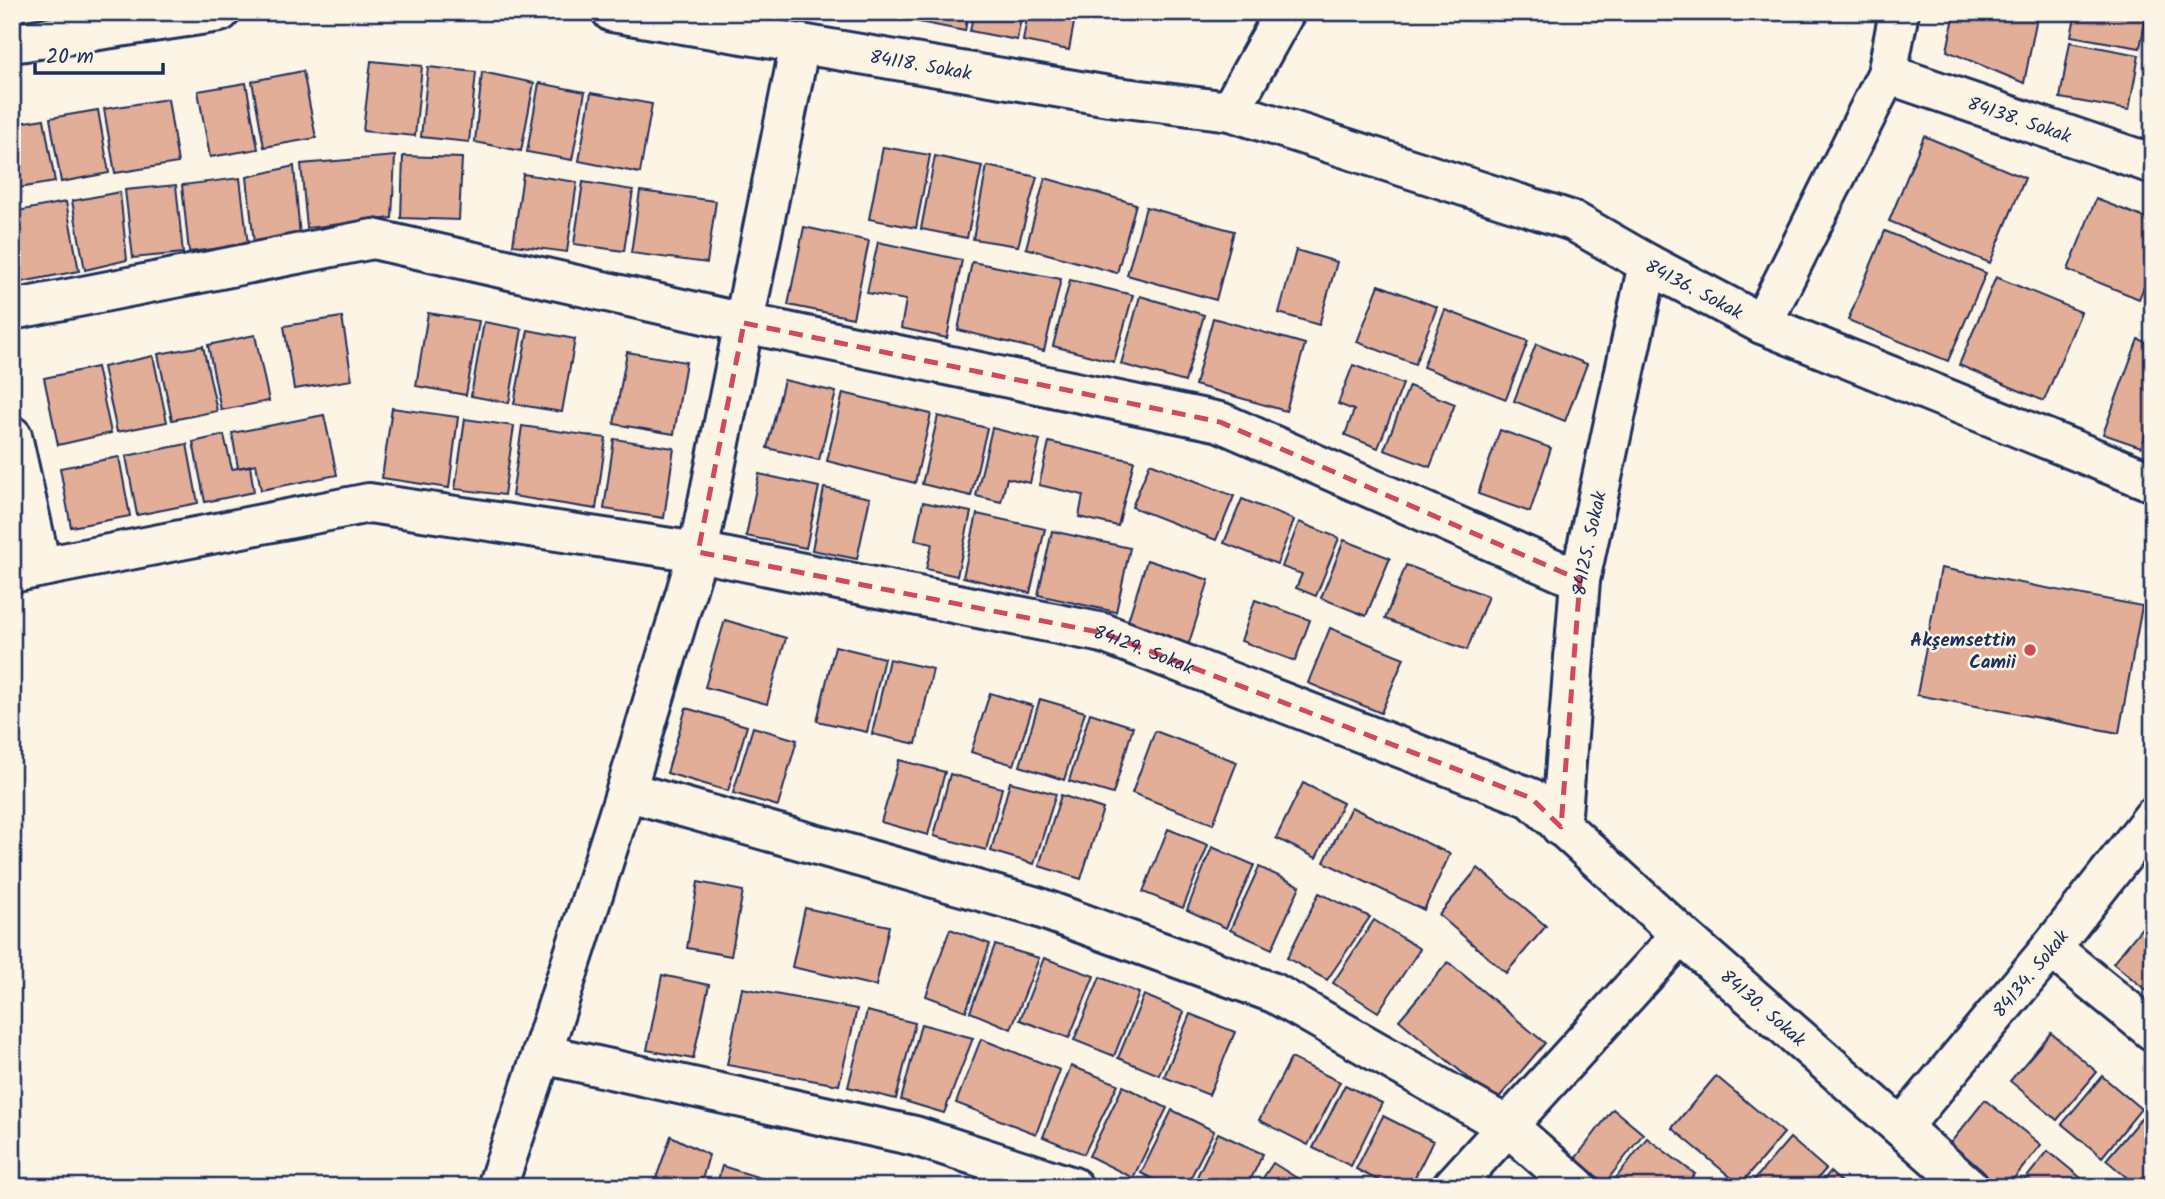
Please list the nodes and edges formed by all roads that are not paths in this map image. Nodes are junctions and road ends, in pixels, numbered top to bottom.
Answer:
1 (220, 12) edge
2 (612, 12) edge
3 (1285, 12) edge
4 (1899, 12) edge
5 (12, 43) edge
6 (800, 44) junction
7 (1887, 74) junction
8 (1230, 111) junction
9 (2153, 164) edge
10 (1648, 264) junction
11 (12, 310) edge
12 (744, 323) junction
13 (1762, 324) junction
14 (12, 436) edge
15 (2153, 482) edge
16 (698, 552) junction
17 (27, 569) edge
18 (1580, 580) junction
19 (626, 791) junction
20 (2153, 817) edge
21 (1561, 827) junction
22 (1681, 935) junction
23 (2051, 948) junction
24 (2153, 1031) edge
25 (542, 1054) junction
26 (1509, 1127) junction
27 (1902, 1127) junction
28 (496, 1187) edge
29 (1073, 1187) edge
30 (1452, 1187) edge
31 (1577, 1187) edge
32 (1969, 1187) edge

1 - 5 street
2 - 6 street, 84118. Sokak
3 - 8 street
4 - 7 street
6 - 8 street, 84118. Sokak
6 - 12 street
7 - 9 street, 84138. Sokak
7 - 13 street
8 - 10 street, 84136. Sokak
10 - 13 street, 84136. Sokak
10 - 18 street, 84125. Sokak
11 - 12 street
12 - 16 street
12 - 18 street
13 - 15 street, 84136. Sokak
14 - 17 street
16 - 17 street, 84129. Sokak
16 - 19 street
16 - 21 street, 84129. Sokak
18 - 21 street, 84125. Sokak
19 - 25 street
19 - 26 street
20 - 23 street, 84134. Sokak
21 - 22 street, 84130. Sokak
22 - 26 street
22 - 27 street, 84130. Sokak
23 - 24 street
23 - 27 street, 84134. Sokak
25 - 28 street
25 - 29 street
26 - 30 street
26 - 31 street
27 - 32 street, 84130. Sokak

